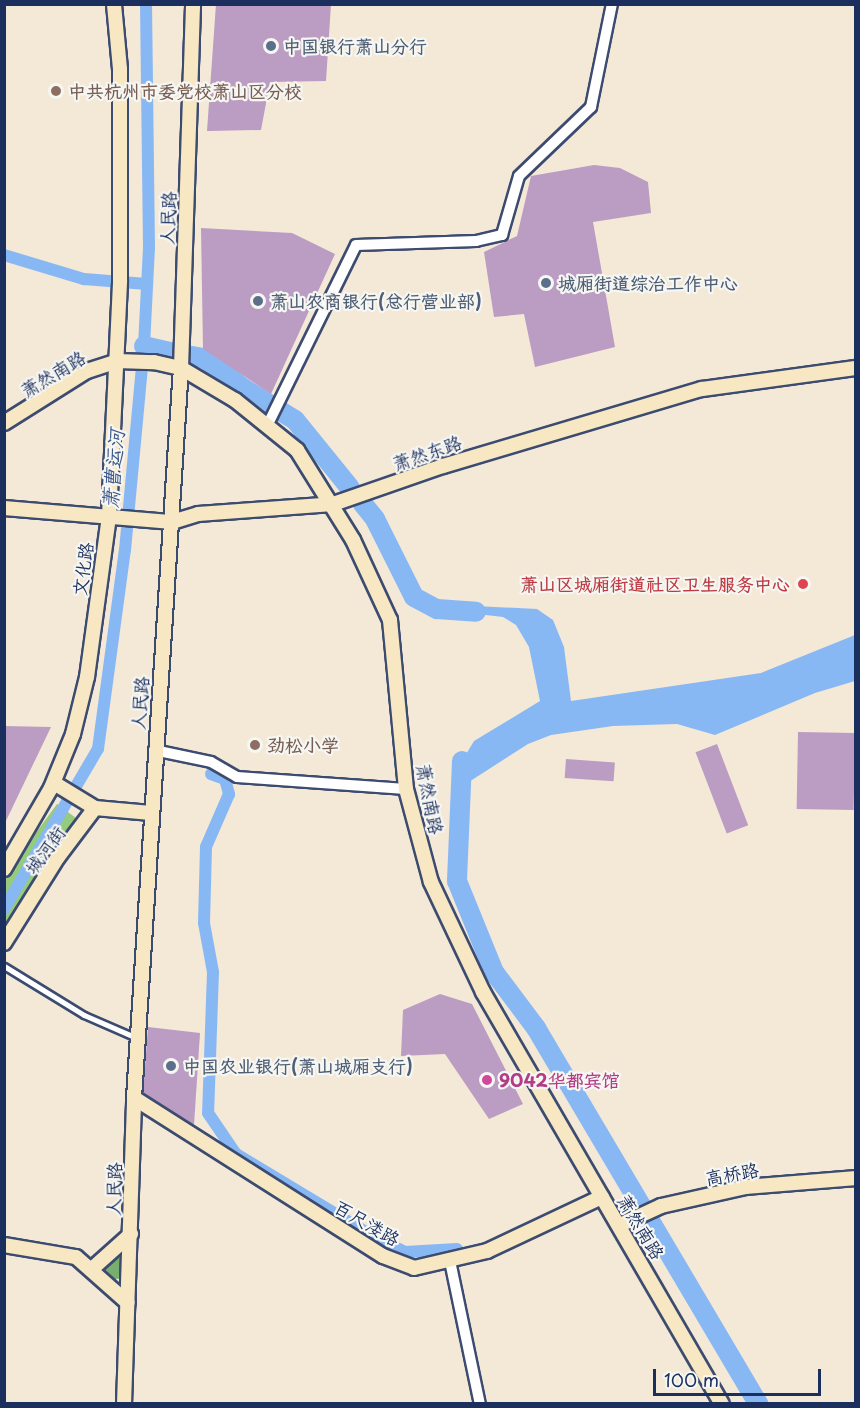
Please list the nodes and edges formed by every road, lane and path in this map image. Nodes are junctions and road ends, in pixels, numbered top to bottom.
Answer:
1 (114, 4) edge
2 (193, 4) edge
3 (612, 4) edge
4 (121, 361) junction
5 (181, 368) junction
6 (855, 368) edge
7 (4, 423) edge
8 (268, 423) junction
9 (333, 504) junction
10 (4, 508) edge
11 (112, 517) junction
12 (172, 522) junction
13 (154, 750) junction
14 (54, 783) junction
15 (406, 789) junction
16 (95, 808) junction
17 (151, 813) junction
18 (4, 869) edge
19 (4, 943) edge
20 (4, 966) edge
21 (139, 1039) junction
22 (134, 1098) junction
23 (855, 1178) edge
24 (602, 1197) junction
25 (620, 1225) junction
26 (131, 1234) junction
27 (4, 1245) edge
28 (450, 1261) junction
29 (93, 1268) junction
30 (129, 1303) junction
31 (124, 1404) edge
32 (480, 1404) edge
33 (722, 1404) edge

1 - 4 street, 文化路
2 - 5 street, 人民路
3 - 8 street
4 - 5 street, 萧然南路
4 - 7 street, 萧然南路
4 - 11 street, 文化路
5 - 8 street, 萧然南路
5 - 12 street, 人民路
6 - 9 street, 萧然东路
8 - 9 street, 萧然南路
9 - 12 street, 萧然东路
9 - 15 street, 萧然南路
10 - 11 street, 萧然东路
11 - 12 street, 萧然东路
11 - 14 street, 文化路
12 - 13 street, 人民路
13 - 15 street
13 - 17 street, 人民路
14 - 16 street
14 - 18 street, 文化路
15 - 24 street, 萧然南路
16 - 17 street
16 - 19 street, 城河街
17 - 21 street, 人民路
20 - 21 lane
21 - 22 street, 人民路
22 - 26 street, 人民路
22 - 28 street, 百尺溇路
23 - 25 street, 高桥路
24 - 25 street, 萧然南路
24 - 28 street, 百尺溇路
25 - 33 street, 萧然南路
26 - 29 street
26 - 30 street, 人民路
27 - 29 street
28 - 32 street
29 - 30 street
30 - 31 street, 人民路

